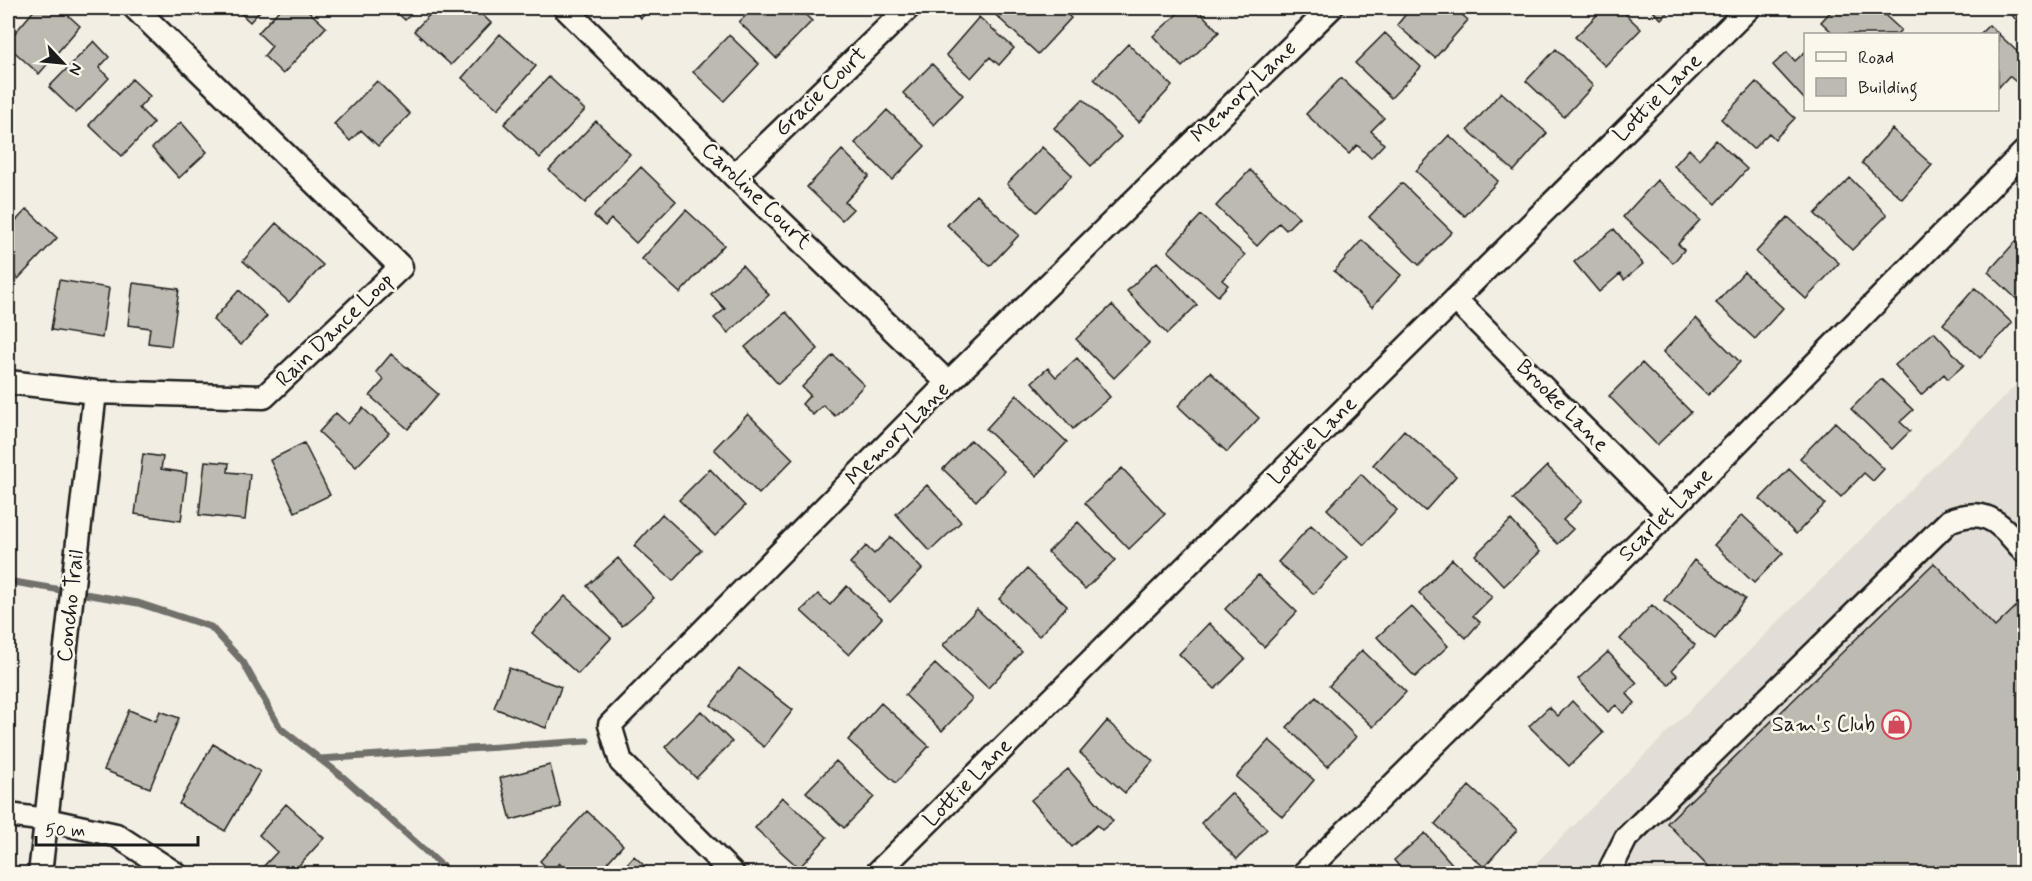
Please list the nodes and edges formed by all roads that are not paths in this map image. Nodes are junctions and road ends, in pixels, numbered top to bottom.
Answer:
1 (135, 8) edge
2 (565, 8) edge
3 (908, 8) edge
4 (1331, 8) edge
5 (1749, 8) edge
6 (2025, 152) edge
7 (734, 176) junction
8 (1456, 300) junction
9 (8, 382) edge
10 (948, 383) junction
11 (95, 392) junction
12 (1668, 513) junction
13 (2025, 550) edge
14 (8, 815) edge
15 (47, 820) junction
16 (40, 873) edge
17 (176, 873) edge
18 (733, 873) edge
19 (876, 873) edge
20 (1303, 873) edge
21 (1611, 873) edge

1 - 11 street, Rain Dance Loop
2 - 7 street, Caroline Court
3 - 7 street, Gracie Court
4 - 10 street, Memory Lane
5 - 8 street, Lottie Lane
6 - 12 street, Scarlet Lane
7 - 10 street, Caroline Court
8 - 12 street, Brooke Lane
8 - 19 street, Lottie Lane
9 - 11 street, Rain Dance Loop
10 - 18 street, Memory Lane
11 - 15 street, Concho Trail
12 - 20 street, Scarlet Lane
13 - 21 street
14 - 15 street
15 - 16 street, Concho Trail
15 - 17 street

